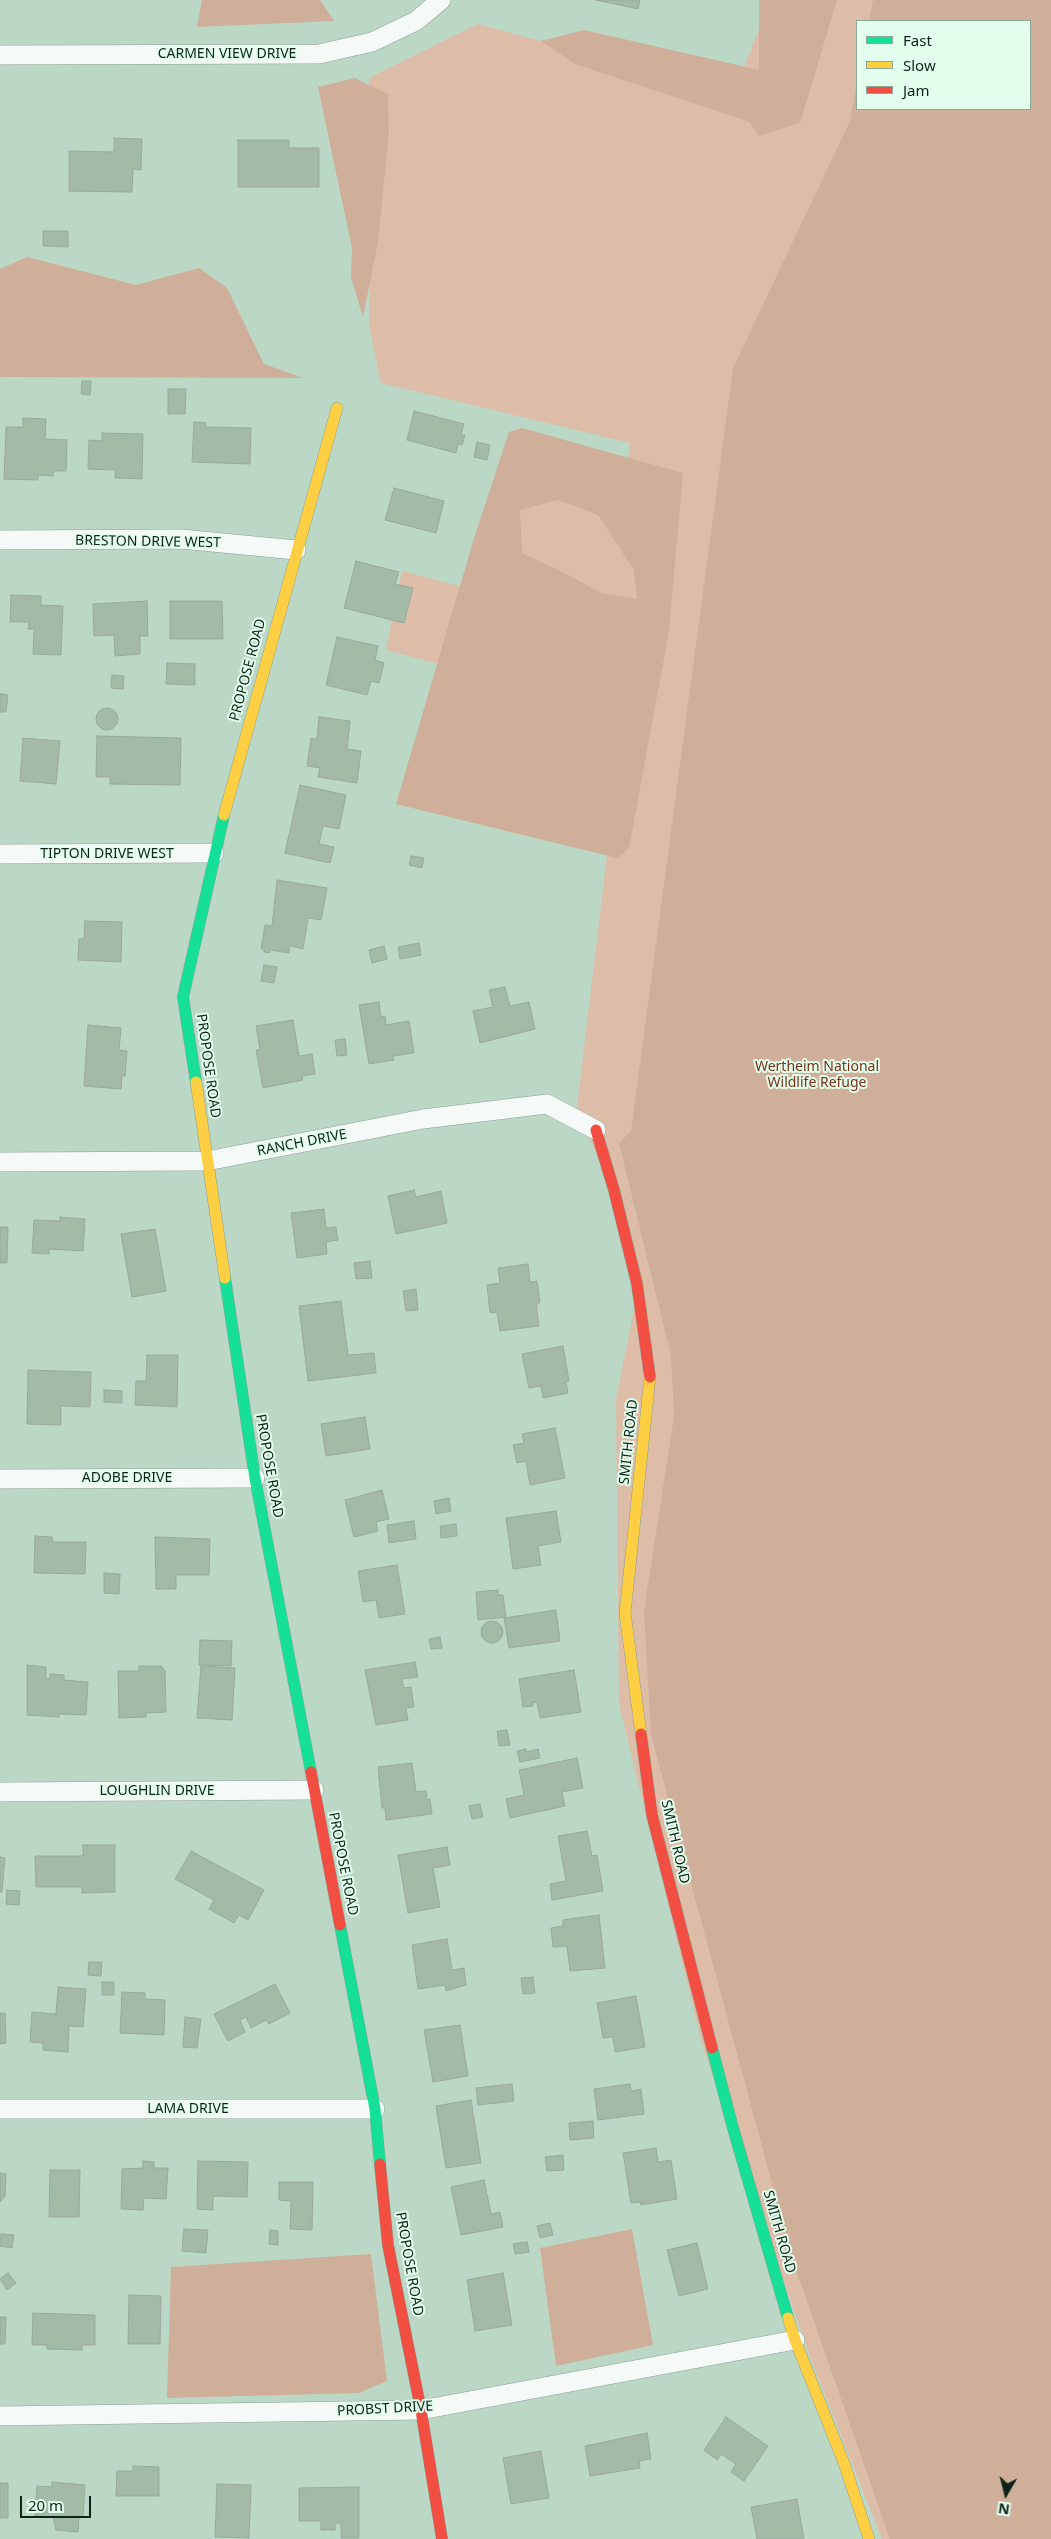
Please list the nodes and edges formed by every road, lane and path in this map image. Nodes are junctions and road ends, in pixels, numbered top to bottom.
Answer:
1 (441, 0) edge
2 (0, 55) edge
3 (337, 408) dead end
4 (0, 540) edge
5 (296, 550) junction
6 (214, 853) junction
7 (0, 854) edge
8 (596, 1130) joint
9 (207, 1161) junction
10 (0, 1162) edge
11 (255, 1478) junction
12 (0, 1479) edge
13 (314, 1790) junction
14 (0, 1792) edge
15 (0, 2109) edge
16 (375, 2109) junction
17 (795, 2340) junction
18 (421, 2410) junction
19 (0, 2416) edge
20 (442, 2539) edge
21 (870, 2539) edge

1 - 2 street, CARMEN VIEW DRIVE
3 - 5 street, PROPOSE ROAD
4 - 5 street, BRESTON DRIVE WEST
5 - 6 street, PROPOSE ROAD
6 - 7 street, TIPTON DRIVE WEST
6 - 9 street, PROPOSE ROAD
8 - 9 street, RANCH DRIVE
8 - 17 street, SMITH ROAD
9 - 10 street, RANCH DRIVE
9 - 11 street, PROPOSE ROAD
11 - 12 street, ADOBE DRIVE
11 - 13 street, PROPOSE ROAD
13 - 14 street, LOUGHLIN DRIVE
13 - 16 street, PROPOSE ROAD
15 - 16 street, LAMA DRIVE
16 - 18 street, PROPOSE ROAD
17 - 18 street, PROBST DRIVE
17 - 21 street, SMITH ROAD
18 - 19 street, PROBST DRIVE
18 - 20 street, PROPOSE ROAD

